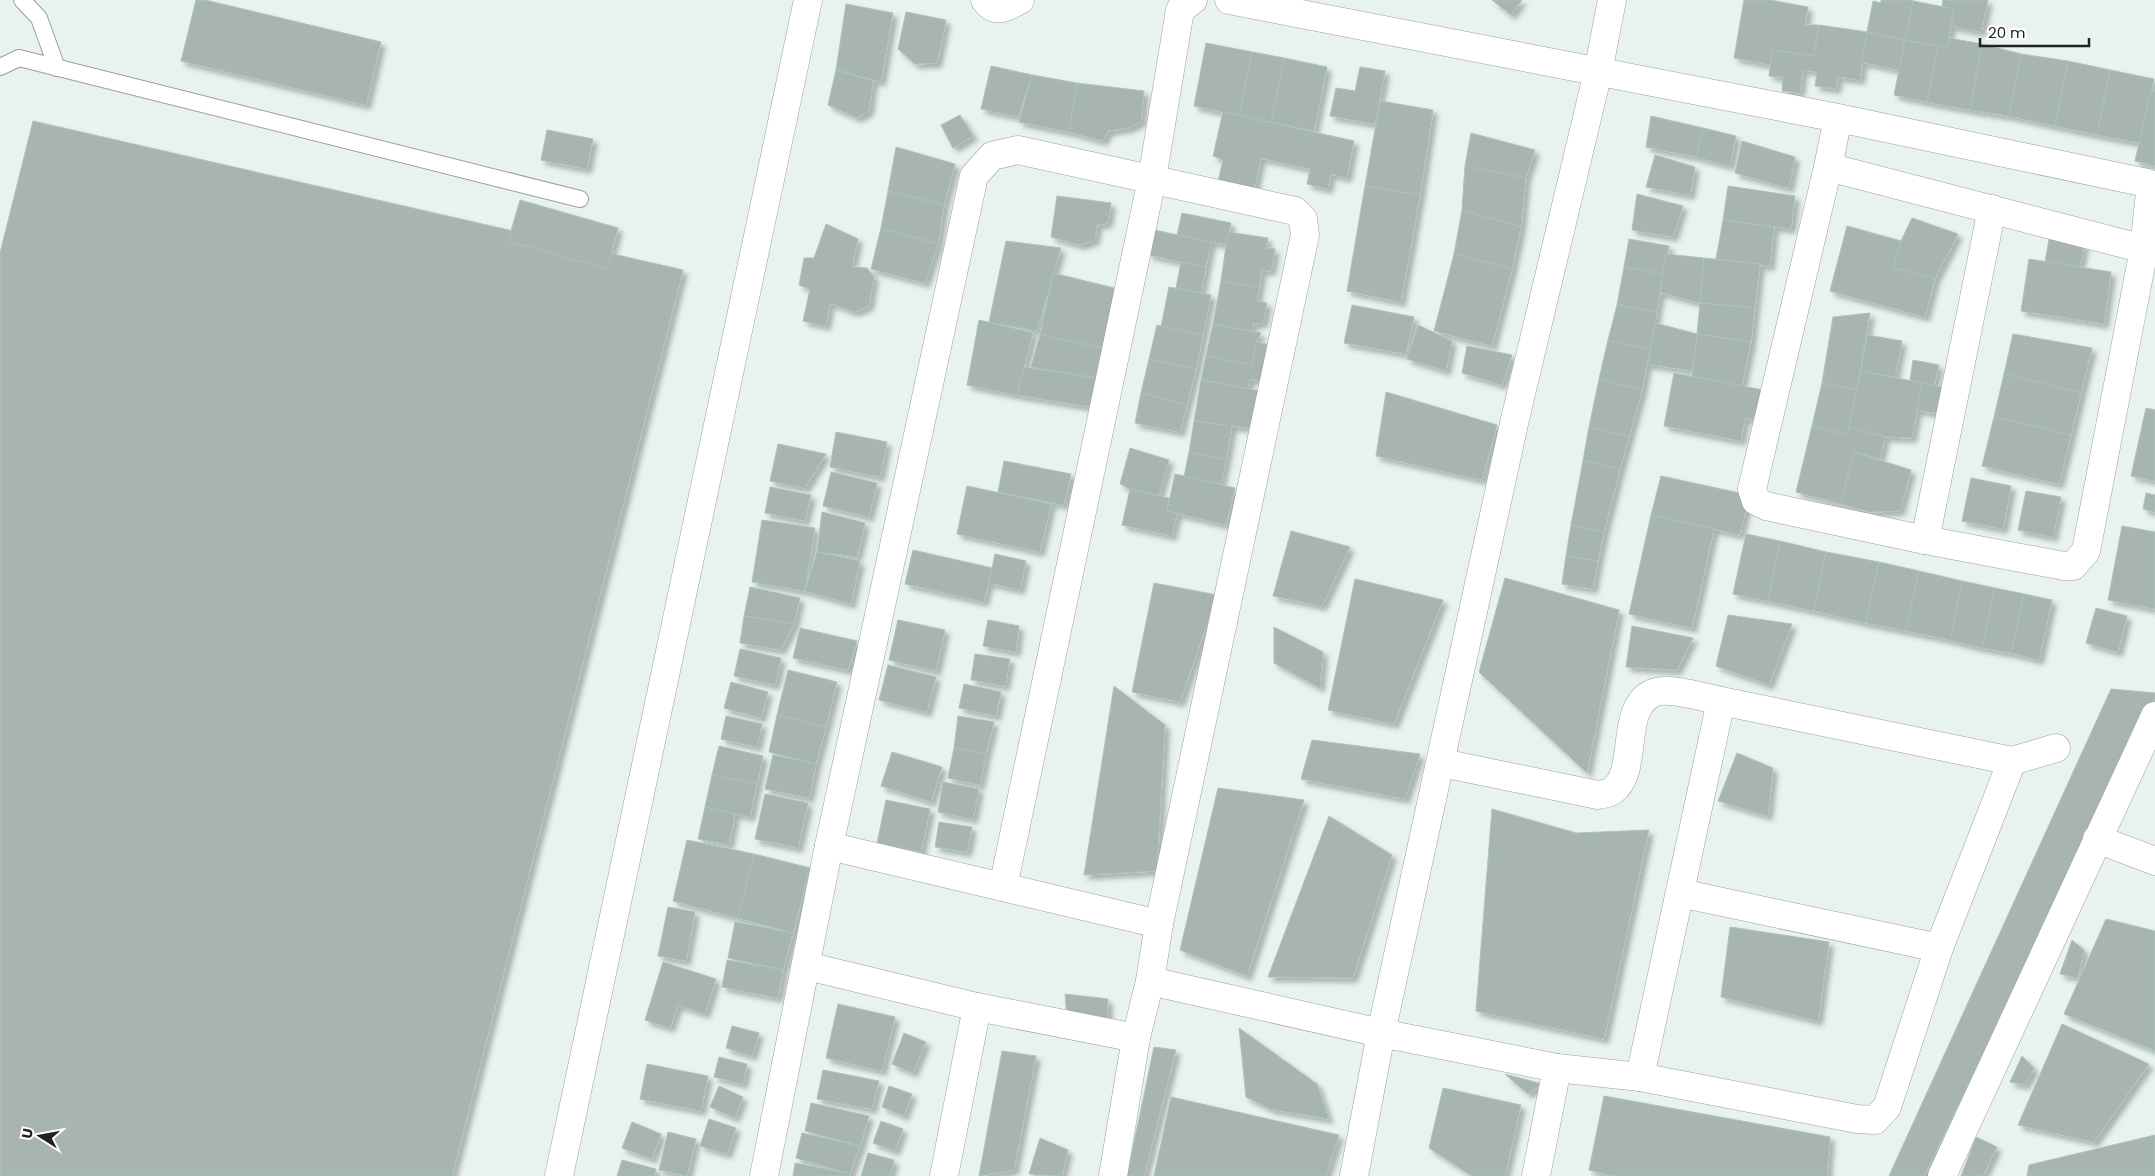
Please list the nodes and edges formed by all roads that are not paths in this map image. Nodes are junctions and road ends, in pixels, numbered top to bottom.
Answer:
1 (22, 0) edge
2 (808, 0) edge
3 (985, 0) edge
4 (1020, 0) edge
5 (1193, 0) edge
6 (1230, 0) edge
7 (1612, 0) edge
8 (0, 67) edge
9 (57, 68) junction
10 (1598, 72) junction
11 (1838, 118) junction
12 (1828, 168) junction
13 (1152, 179) junction
14 (580, 198) dead end
15 (1992, 209) junction
16 (2144, 248) junction
17 (1925, 540) junction
18 (1721, 701) junction
19 (2155, 716) edge
20 (2056, 748) dead end
21 (2012, 761) junction
22 (1442, 763) junction
23 (2097, 839) junction
24 (830, 846) junction
25 (2155, 861) edge
26 (1003, 887) junction
27 (1680, 893) junction
28 (1158, 924) junction
29 (1939, 948) junction
30 (807, 966) junction
31 (1150, 981) junction
32 (977, 1007) junction
33 (1381, 1033) junction
34 (1136, 1038) junction
35 (1557, 1068) junction
36 (1640, 1077) junction
37 (559, 1176) edge
38 (764, 1176) edge
39 (944, 1176) edge
40 (1113, 1176) edge
41 (1354, 1176) edge
42 (1536, 1176) edge
43 (1942, 1176) edge

1 - 9 lane
2 - 37 street
3 - 4 street
5 - 13 street
6 - 10 street
7 - 10 street
8 - 9 lane
9 - 14 lane
10 - 11 street
10 - 22 street
11 - 12 street
11 - 16 street
12 - 15 street
12 - 17 street
13 - 24 street
13 - 26 street
13 - 28 street
15 - 16 street
15 - 17 street
16 - 17 street
18 - 21 street
18 - 22 street
18 - 27 street
19 - 23 street
20 - 21 street
21 - 29 street
22 - 33 street
23 - 25 street
23 - 43 street
24 - 26 street
24 - 30 street
26 - 28 street
27 - 29 street
27 - 36 street
28 - 31 street
29 - 36 street
30 - 32 street
30 - 38 street
31 - 33 street
31 - 34 street
32 - 34 street
32 - 39 street
33 - 35 street
33 - 41 street
34 - 40 street
35 - 36 street
35 - 42 street

